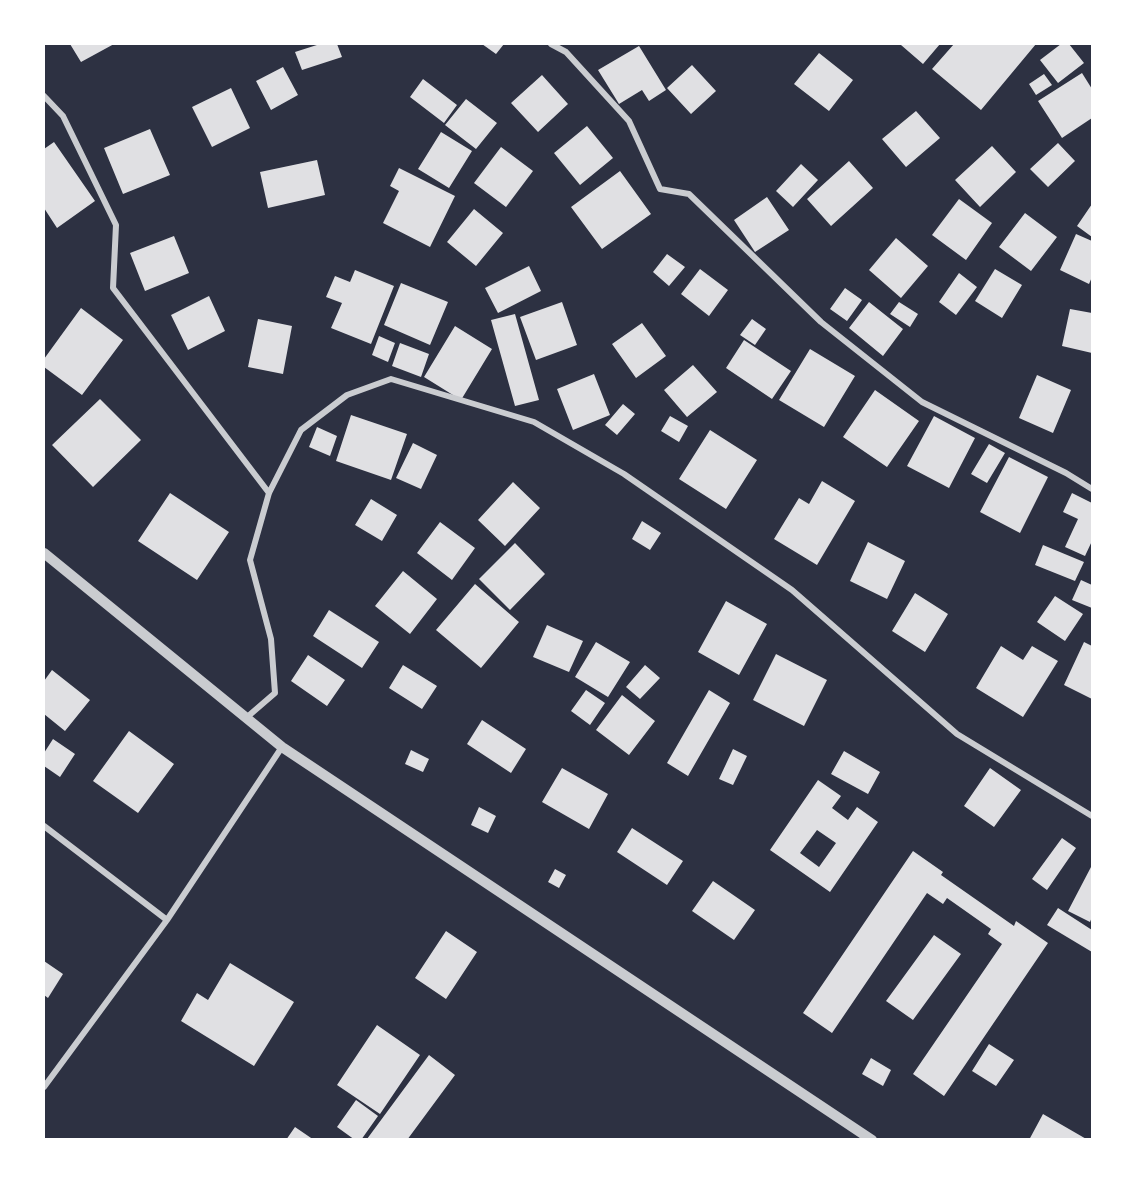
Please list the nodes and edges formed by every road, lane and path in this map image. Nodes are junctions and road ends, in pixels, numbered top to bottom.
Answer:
1 (551, 44) edge
2 (44, 96) edge
3 (1092, 489) edge
4 (268, 493) junction
5 (44, 553) edge
6 (246, 718) junction
7 (282, 747) junction
8 (1092, 816) edge
9 (44, 826) edge
10 (167, 920) junction
11 (44, 1087) edge
12 (872, 1140) edge

1 - 3 street
2 - 4 street
4 - 6 street
4 - 8 street
5 - 6 street
6 - 7 street
7 - 10 street
7 - 12 street
9 - 10 street
10 - 11 street

